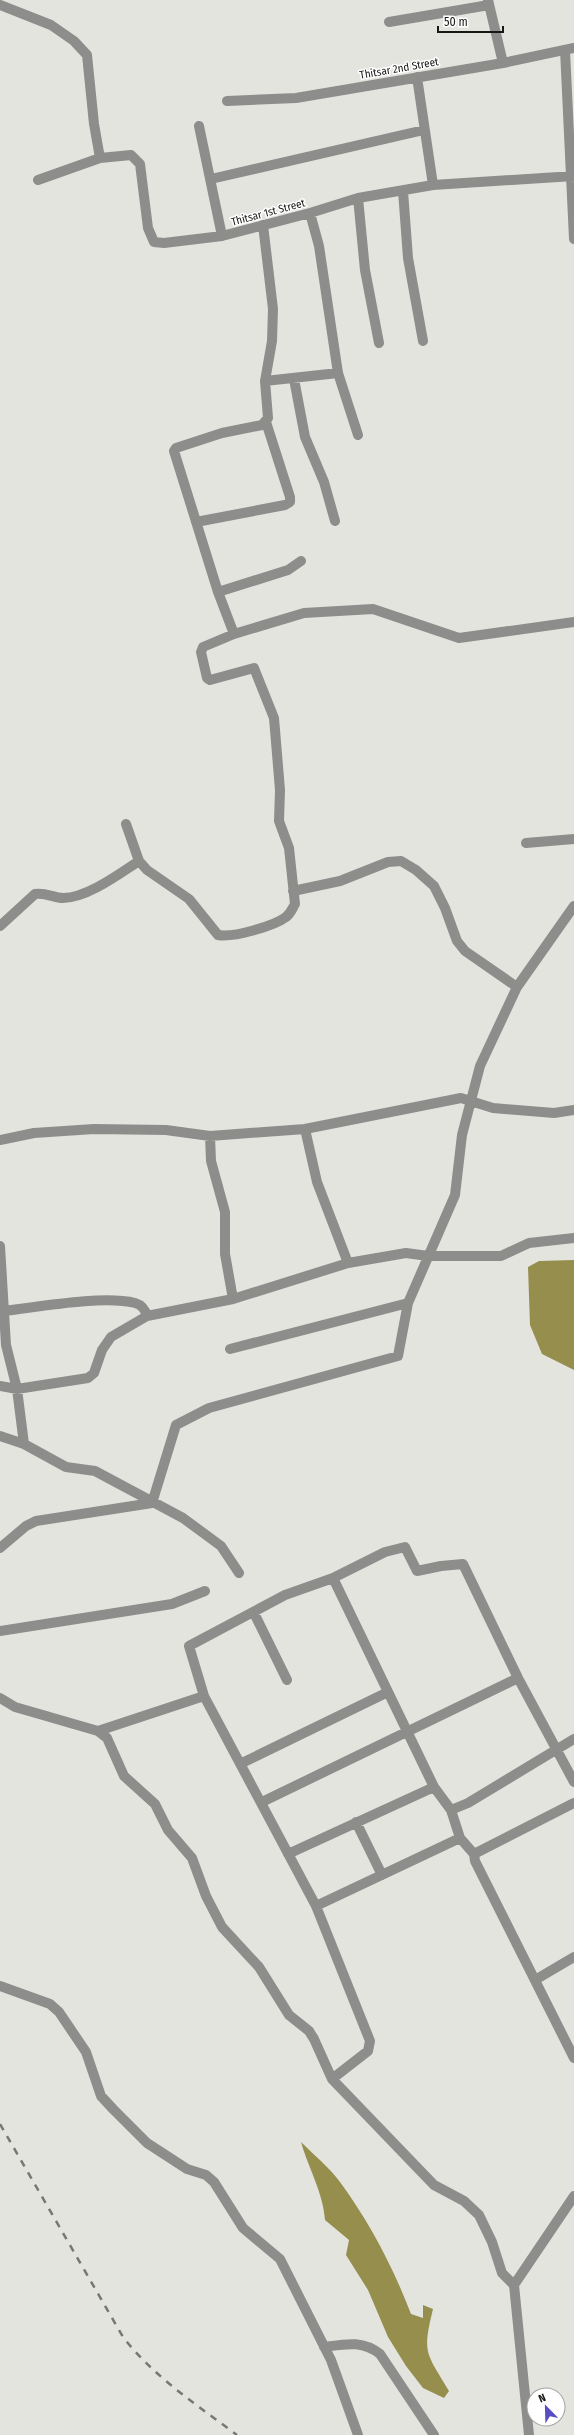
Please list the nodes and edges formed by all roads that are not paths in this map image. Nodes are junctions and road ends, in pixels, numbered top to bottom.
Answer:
1 (488, 2) edge
2 (0, 5) edge
3 (389, 22) dead end
4 (570, 49) edge
5 (503, 62) junction
6 (418, 77) junction
7 (228, 101) dead end
8 (199, 126) dead end
9 (424, 130) junction
10 (100, 158) junction
11 (572, 177) edge
12 (211, 179) junction
13 (38, 180) dead end
14 (433, 185) junction
15 (403, 191) junction
16 (358, 198) junction
17 (310, 213) junction
18 (262, 225) junction
19 (222, 236) junction
20 (574, 239) edge
21 (423, 341) dead end
22 (379, 343) dead end
23 (338, 373) junction
24 (294, 379) junction
25 (265, 381) junction
26 (266, 422) junction
27 (358, 435) dead end
28 (335, 521) dead end
29 (196, 522) junction
30 (301, 561) dead end
31 (218, 592) junction
32 (574, 622) edge
33 (234, 634) junction
34 (126, 824) dead end
35 (574, 839) edge
36 (526, 843) dead end
37 (140, 861) junction
38 (293, 892) junction
39 (573, 909) edge
40 (0, 926) edge
41 (517, 987) junction
42 (471, 1102) junction
43 (574, 1110) edge
44 (305, 1129) junction
45 (210, 1136) junction
46 (0, 1140) edge
47 (574, 1238) edge
48 (0, 1246) edge
49 (428, 1256) junction
50 (348, 1263) junction
51 (233, 1299) junction
52 (408, 1303) junction
53 (4, 1311) junction
54 (147, 1316) junction
55 (230, 1349) dead end
56 (0, 1386) edge
57 (17, 1389) junction
58 (0, 1436) edge
59 (24, 1444) junction
60 (152, 1503) junction
61 (0, 1548) edge
62 (239, 1573) dead end
63 (333, 1578) junction
64 (206, 1591) dead end
65 (254, 1613) junction
66 (0, 1631) edge
67 (518, 1678) junction
68 (287, 1680) dead end
69 (388, 1692) junction
70 (204, 1696) junction
71 (0, 1698) edge
72 (98, 1731) junction
73 (408, 1732) junction
74 (574, 1739) edge
75 (557, 1749) junction
76 (242, 1763) junction
77 (574, 1782) edge
78 (434, 1787) junction
79 (262, 1802) junction
80 (574, 1803) edge
81 (451, 1810) junction
82 (356, 1822) junction
83 (460, 1838) junction
84 (288, 1854) junction
85 (474, 1854) junction
86 (382, 1874) junction
87 (316, 1906) junction
88 (574, 1957) edge
89 (535, 1980) junction
90 (0, 1986) edge
91 (574, 2058) edge
92 (332, 2079) junction
93 (574, 2196) edge
94 (514, 2285) junction
95 (324, 2347) junction
96 (358, 2435) edge
97 (434, 2435) edge
98 (529, 2435) edge

1 - 3 street
1 - 5 street
2 - 10 street
4 - 5 street, Thitsar 2nd Street
4 - 11 street
5 - 6 street, Thitsar 2nd Street
6 - 7 street, Thitsar 2nd Street
6 - 9 street
8 - 12 street
9 - 12 street
9 - 14 street
10 - 13 street, Thitsar 1st Street
10 - 19 street, Thitsar 1st Street
11 - 14 street, Thitsar 1st Street
11 - 20 street
12 - 19 street
14 - 15 street, Thitsar 1st Street
15 - 16 street, Thitsar 1st Street
15 - 21 street
16 - 17 street, Thitsar 1st Street
16 - 22 street
17 - 18 street, Thitsar 1st Street
17 - 23 street
18 - 19 street, Thitsar 1st Street
18 - 25 street
23 - 24 street
23 - 27 street
24 - 25 street
24 - 28 street
25 - 26 street
26 - 29 street
26 - 29 street
29 - 31 street
30 - 31 street
31 - 33 street
32 - 33 street
33 - 38 street
34 - 37 street
35 - 36 street
37 - 38 street
37 - 40 street
38 - 41 street
39 - 41 street
41 - 42 street
42 - 43 street
42 - 44 street
42 - 49 street
44 - 45 street
44 - 50 street
45 - 46 street
45 - 51 street
47 - 49 street
48 - 53 street
49 - 50 street
49 - 52 street
50 - 51 street
51 - 54 street
52 - 55 street
52 - 60 street
53 - 54 street
53 - 57 street
54 - 57 street
56 - 57 street
57 - 59 street
58 - 59 street
59 - 60 street
60 - 61 street
60 - 62 street
63 - 65 street
63 - 67 street
63 - 69 street
64 - 66 street
65 - 68 street
65 - 70 street
67 - 73 street
67 - 75 street
69 - 73 street
69 - 76 street
70 - 72 street
70 - 76 street
71 - 72 street
72 - 92 street
73 - 78 street
73 - 79 street
74 - 75 street
75 - 77 street
75 - 81 street
76 - 79 street
78 - 81 street
78 - 82 street
79 - 84 street
80 - 85 street
81 - 83 street
82 - 84 street
82 - 86 street
83 - 85 street
83 - 86 street
84 - 87 street
85 - 89 street
86 - 87 street
87 - 92 street
88 - 89 street
89 - 91 street
90 - 95 street
92 - 94 street
93 - 94 street
94 - 98 street
95 - 96 street
95 - 97 street

